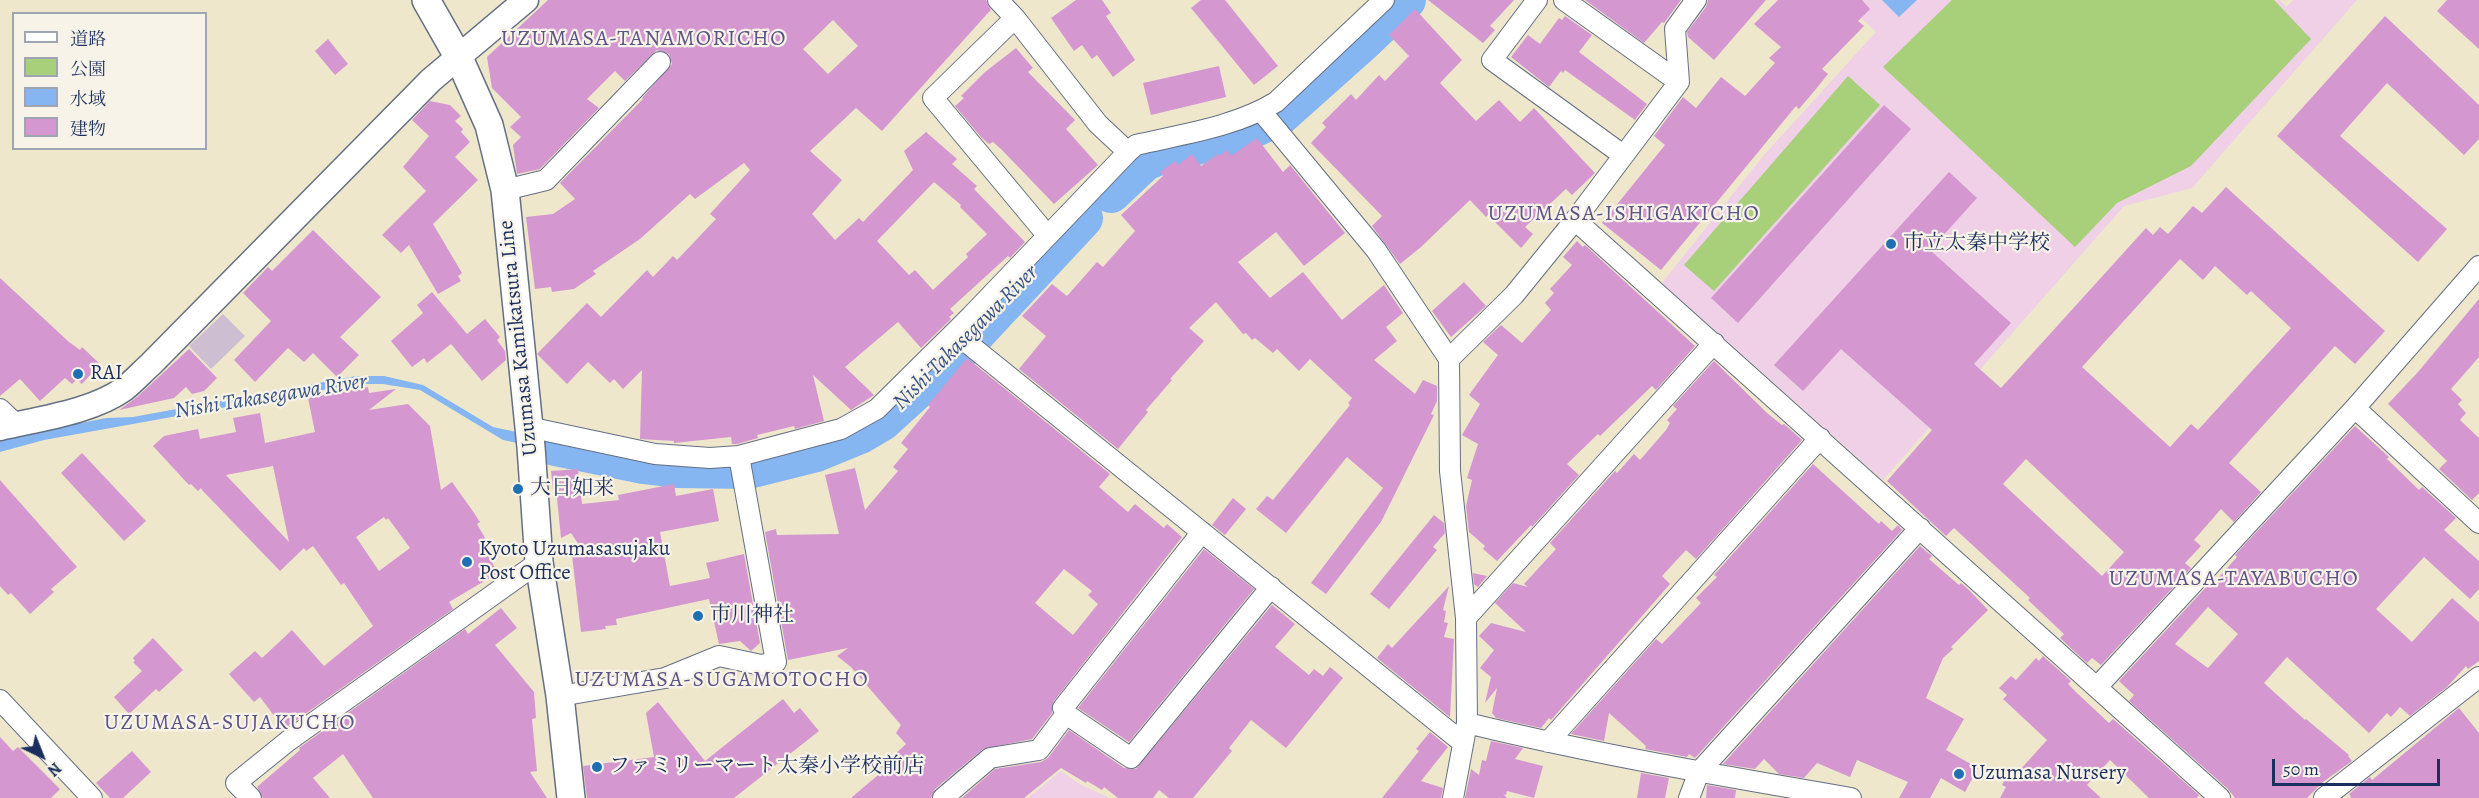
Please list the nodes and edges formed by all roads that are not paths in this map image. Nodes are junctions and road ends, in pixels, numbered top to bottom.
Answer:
1 (426, 0) edge
2 (526, 0) edge
3 (998, 0) edge
4 (1384, 0) edge
5 (1537, 0) edge
6 (1564, 0) edge
7 (1696, 0) edge
8 (1015, 18) junction
9 (459, 58) junction
10 (660, 62) dead end
11 (1678, 82) junction
12 (1267, 118) junction
13 (1128, 152) junction
14 (1623, 155) junction
15 (505, 190) junction
16 (1575, 220) junction
17 (1047, 235) junction
18 (2479, 266) edge
19 (954, 333) junction
20 (1714, 343) junction
21 (1449, 359) junction
22 (2355, 408) junction
23 (5, 420) edge
24 (529, 436) junction
25 (1820, 438) junction
26 (739, 456) junction
27 (2478, 521) edge
28 (1920, 528) junction
29 (1202, 532) junction
30 (539, 562) junction
31 (1271, 587) junction
32 (1466, 618) junction
33 (2479, 677) edge
34 (2097, 687) junction
35 (560, 696) junction
36 (0, 700) edge
37 (1066, 714) junction
38 (1465, 732) junction
39 (1548, 742) junction
40 (1699, 772) junction
41 (82, 794) edge
42 (250, 798) edge
43 (571, 798) edge
44 (943, 798) edge
45 (1453, 798) edge
46 (1689, 798) edge
47 (1851, 798) edge
48 (2220, 798) edge
49 (2325, 798) edge

1 - 9 main road, Uzumasa Kamikatsura Line
2 - 9 street
3 - 8 street
4 - 12 street
5 - 14 street
6 - 11 street
7 - 11 street
8 - 13 street
8 - 17 street
9 - 15 main road, Uzumasa Kamikatsura Line
9 - 23 street
10 - 15 street
11 - 14 street
12 - 13 street
12 - 21 street
13 - 17 street
14 - 16 street
15 - 24 main road, Uzumasa Kamikatsura Line
16 - 20 street
16 - 21 street
17 - 19 street
18 - 22 street
19 - 26 street
19 - 29 street
20 - 25 street
20 - 32 street
21 - 32 street
22 - 27 street
22 - 34 street
24 - 26 street
24 - 30 main road, Uzumasa Kamikatsura Line
25 - 28 street
25 - 39 street
26 - 35 street
28 - 34 street
28 - 40 street
29 - 31 street
29 - 37 street
30 - 35 main road, Uzumasa Kamikatsura Line
30 - 42 street
31 - 37 street
31 - 38 street
32 - 38 street
33 - 49 street
34 - 48 street
35 - 43 main road, Uzumasa Kamikatsura Line
36 - 41 street
37 - 44 street
38 - 39 street
38 - 45 street
39 - 40 street
40 - 46 street
40 - 47 street

